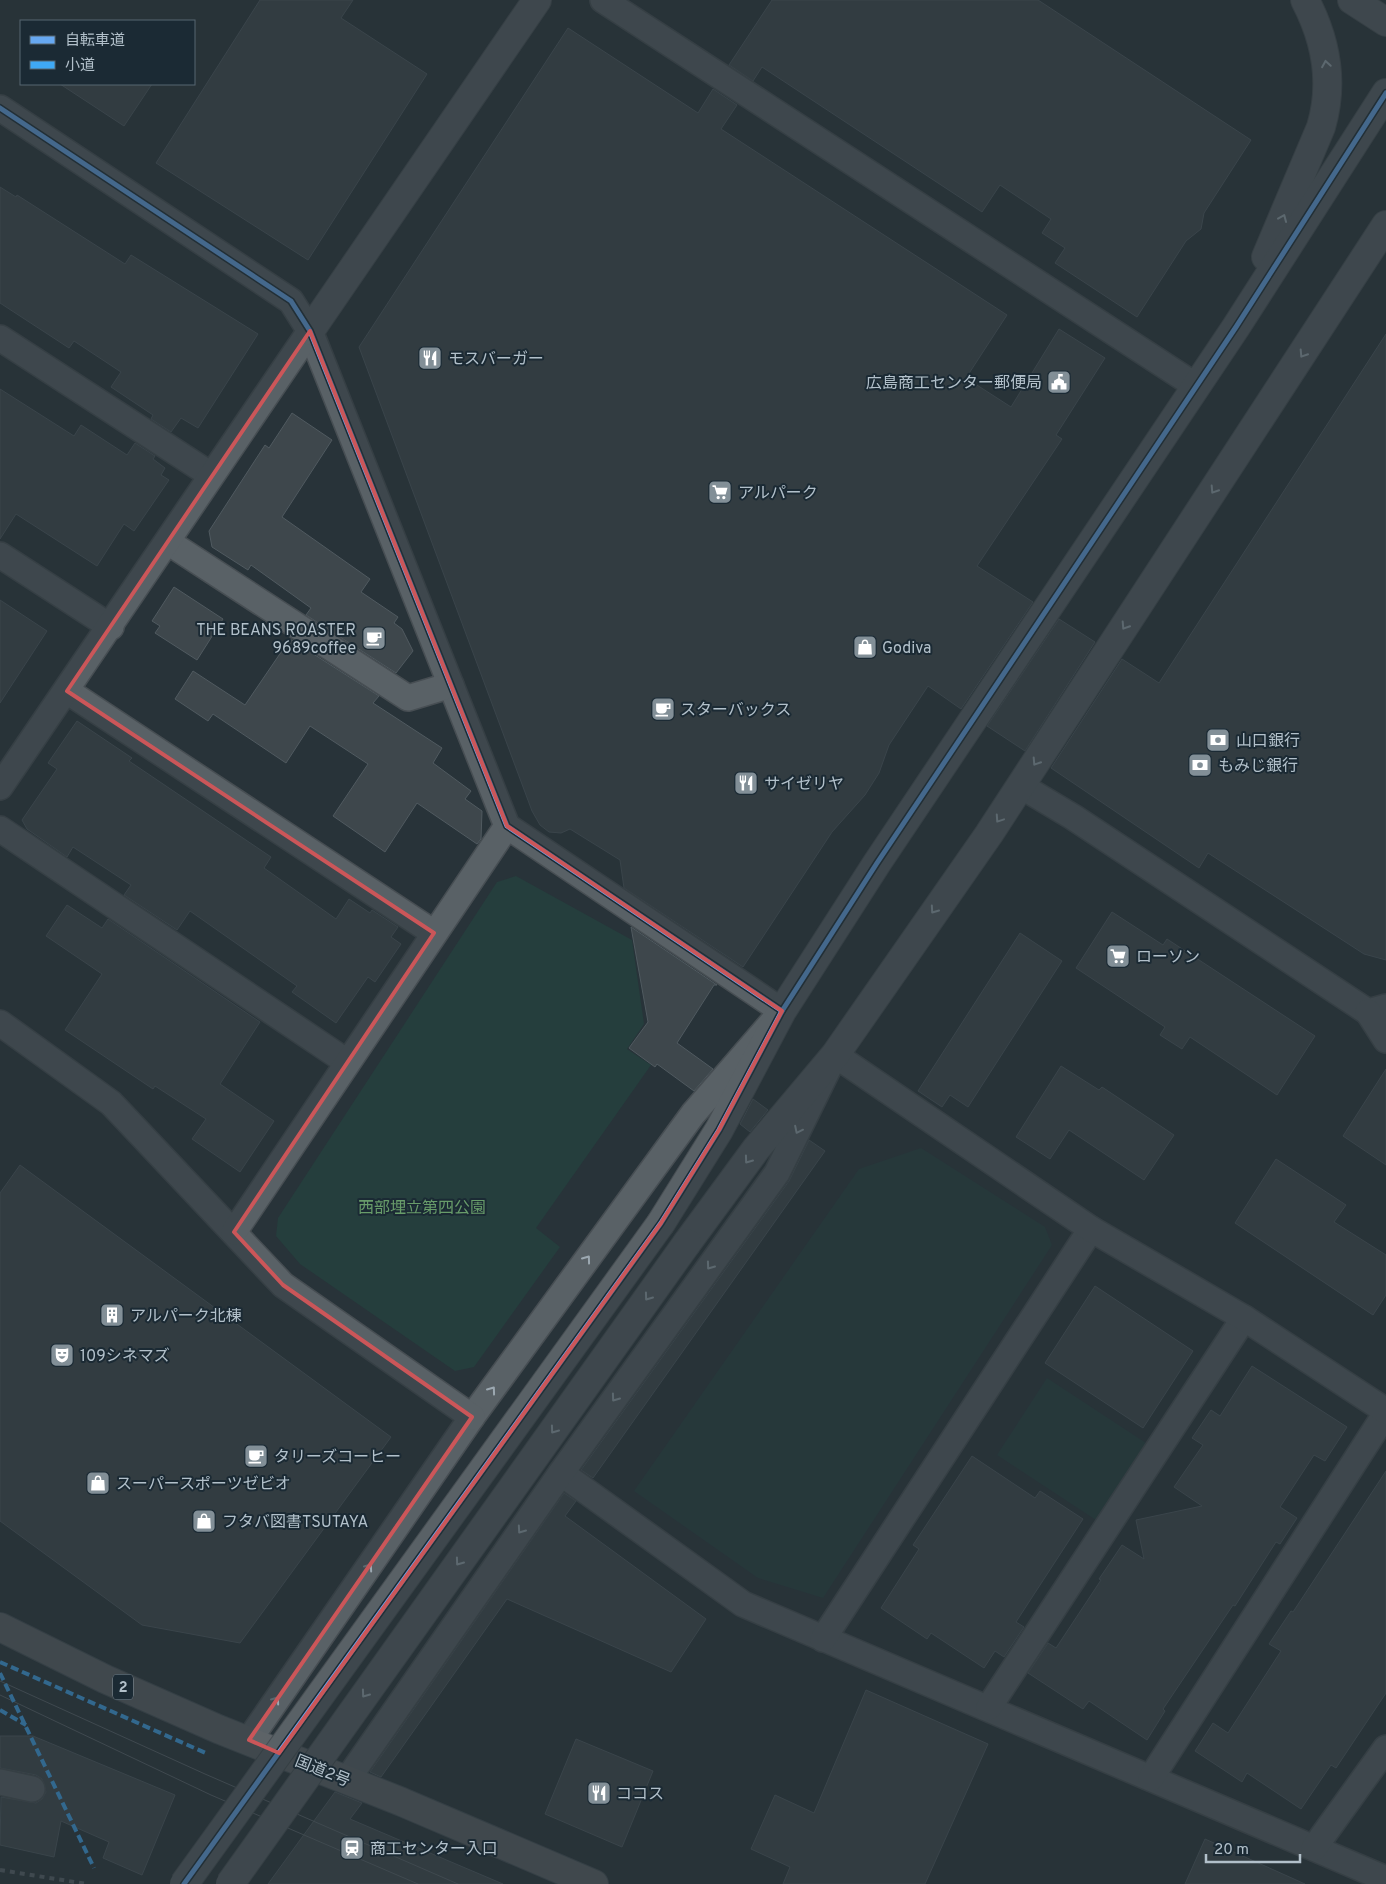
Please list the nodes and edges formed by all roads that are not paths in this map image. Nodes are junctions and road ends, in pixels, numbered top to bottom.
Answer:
1 (537, 0) edge
2 (603, 0) edge
3 (1305, 0) edge
4 (1352, 0) edge
5 (1386, 22) edge
6 (1386, 93) edge
7 (0, 108) edge
8 (1386, 225) edge
9 (1386, 254) edge
10 (1323, 323) junction
11 (1236, 327) junction
12 (310, 331) junction
13 (0, 338) edge
14 (1196, 386) junction
15 (211, 475) junction
16 (168, 542) junction
17 (0, 555) edge
18 (111, 627) junction
19 (451, 685) junction
20 (67, 691) junction
21 (2, 778) edge
22 (1021, 786) junction
23 (507, 826) junction
24 (0, 829) edge
25 (434, 933) junction
26 (1377, 1010) edge
27 (782, 1011) junction
28 (0, 1023) edge
29 (1386, 1040) edge
30 (835, 1055) junction
31 (347, 1062) junction
32 (1091, 1229) junction
33 (234, 1232) junction
34 (1244, 1318) junction
35 (1386, 1412) edge
36 (472, 1417) junction
37 (561, 1473) junction
38 (0, 1627) edge
39 (823, 1639) junction
40 (988, 1708) junction
41 (248, 1740) junction
42 (1386, 1748) edge
43 (1151, 1778) junction
44 (347, 1780) junction
45 (0, 1782) edge
46 (32, 1789) dead end
47 (1314, 1848) junction
48 (1386, 1879) edge
49 (184, 1884) edge
50 (230, 1884) edge
51 (594, 1884) edge

1 - 12 street
2 - 14 street
11 -> 3 street
4 - 5 street
6 - 11 street
7 - 12 street
8 - 10 street
9 - 10 street
10 -> 22 street
11 - 14 street
12 - 15 street
12 - 19 street
13 - 15 street
14 - 27 street
15 - 16 street
16 - 18 street
16 - 19 street
17 - 18 street
18 - 20 street
19 - 23 street
20 - 21 street
20 - 25 street
22 - 26 street
22 -> 30 street
23 - 25 street
23 - 27 street
24 - 31 street
25 - 31 street
26 - 29 street
36 -> 27 street
27 - 49 street, bridge
28 - 33 street
30 - 32 street
30 -> 37 street
30 -> 50 street, bridge
31 - 33 street
32 - 34 street
32 - 39 street
33 - 36 street
34 - 35 street
34 - 40 street
35 - 43 street
41 -> 36 street
37 - 39 street
37 -> 44 street
38 - 41 highway, 国道2号 / 2
39 - 40 street
40 - 43 street
41 - 44 highway, 国道2号 / 2
42 - 47 street
43 - 47 street
44 - 51 highway, 国道2号 / 2
45 - 46 street
47 - 48 street

